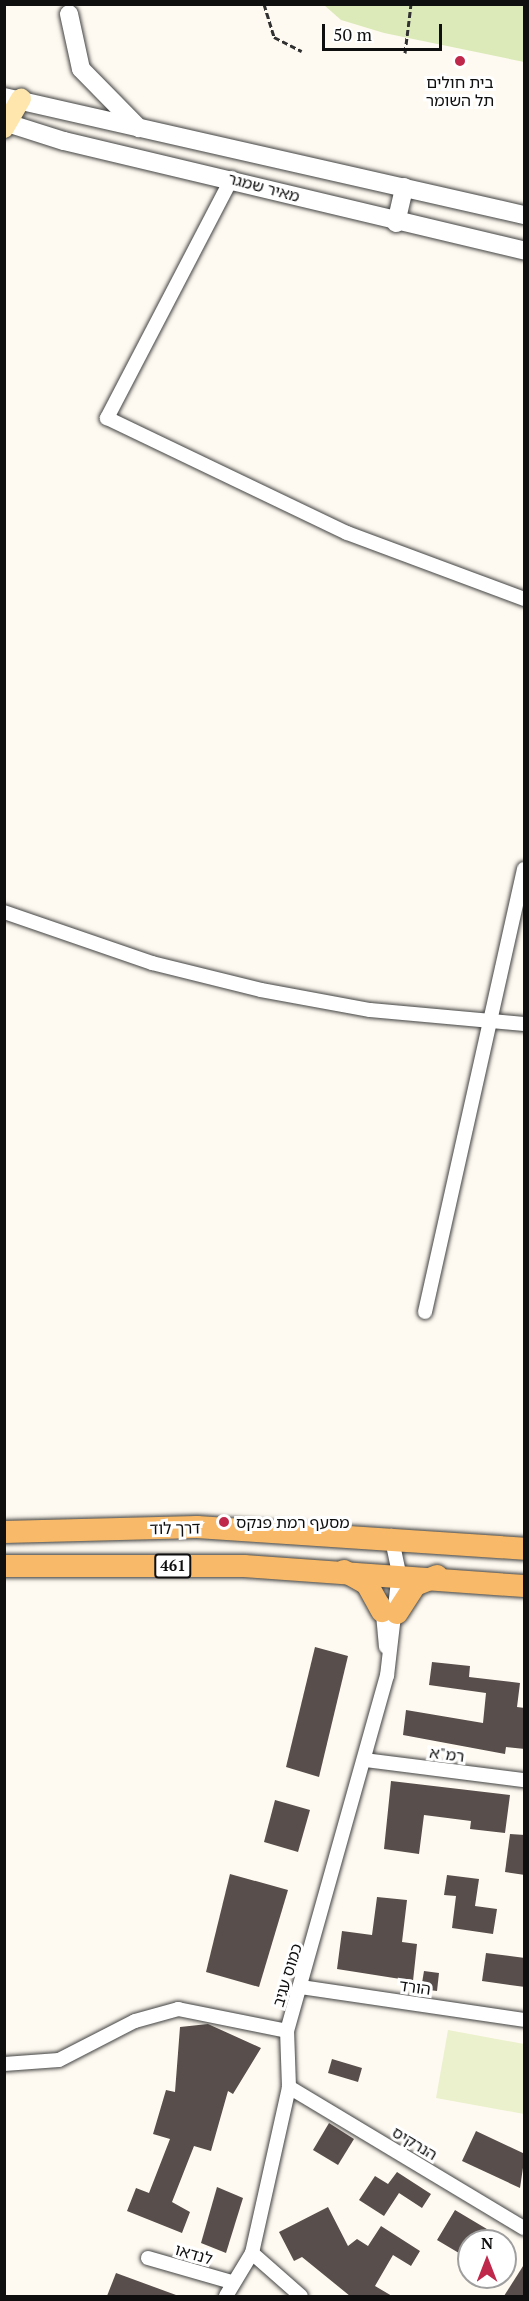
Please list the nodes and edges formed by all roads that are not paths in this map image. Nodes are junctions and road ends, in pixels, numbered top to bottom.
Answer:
1 (69, 14) dead end
2 (13, 98) edge
3 (5, 125) edge
4 (143, 131) junction
5 (232, 178) junction
6 (404, 187) junction
7 (525, 215) edge
8 (396, 223) junction
9 (525, 250) edge
10 (525, 599) edge
11 (525, 869) edge
12 (4, 912) edge
13 (489, 1023) junction
14 (525, 1024) edge
15 (425, 1312) dead end
16 (4, 1532) edge
17 (391, 1536) junction
18 (525, 1549) edge
19 (4, 1566) edge
20 (342, 1570) junction
21 (391, 1573) junction
22 (437, 1576) junction
23 (525, 1586) edge
24 (389, 1612) junction
25 (365, 1760) junction
26 (525, 1780) edge
27 (301, 1987) junction
28 (525, 2020) edge
29 (287, 2031) junction
30 (4, 2064) edge
31 (289, 2087) junction
32 (525, 2228) edge
33 (252, 2253) junction
34 (148, 2258) dead end
35 (231, 2282) junction
36 (226, 2296) edge
37 (301, 2296) edge

1 - 4 street
2 - 3 main road
2 - 4 street, מאיר שמגר
3 - 5 street, מאיר שמגר
4 - 6 street, מאיר שמגר
5 - 8 street, מאיר שמגר
5 - 10 street
6 - 7 street, מאיר שמגר
6 - 8 street
8 - 9 street, מאיר שמגר
11 - 13 street
12 - 13 street
13 - 14 street
13 - 15 street
16 - 17 main road, דרך לוד
17 - 18 main road, דרך לוד
17 - 21 street, כמוס עגיב
19 - 20 main road, 461
20 - 21 main road, 461
20 - 24 main road
21 - 22 main road, 461
21 - 24 street, כמוס עגיב
22 - 23 main road, 461
22 - 24 main road
24 - 25 street, כמוס עגיב
25 - 26 street, רמ"א
25 - 27 street, כמוס עגיב
27 - 28 street, הורד
27 - 29 street, כמוס עגיב
29 - 30 street
29 - 31 street, כמוס עגיב
31 - 32 street, הנרקיס
31 - 33 street, כמוס עגיב
33 - 35 street, כמוס עגיב
33 - 37 street
34 - 35 street, לנדאו
35 - 36 street, כמוס עגיב

